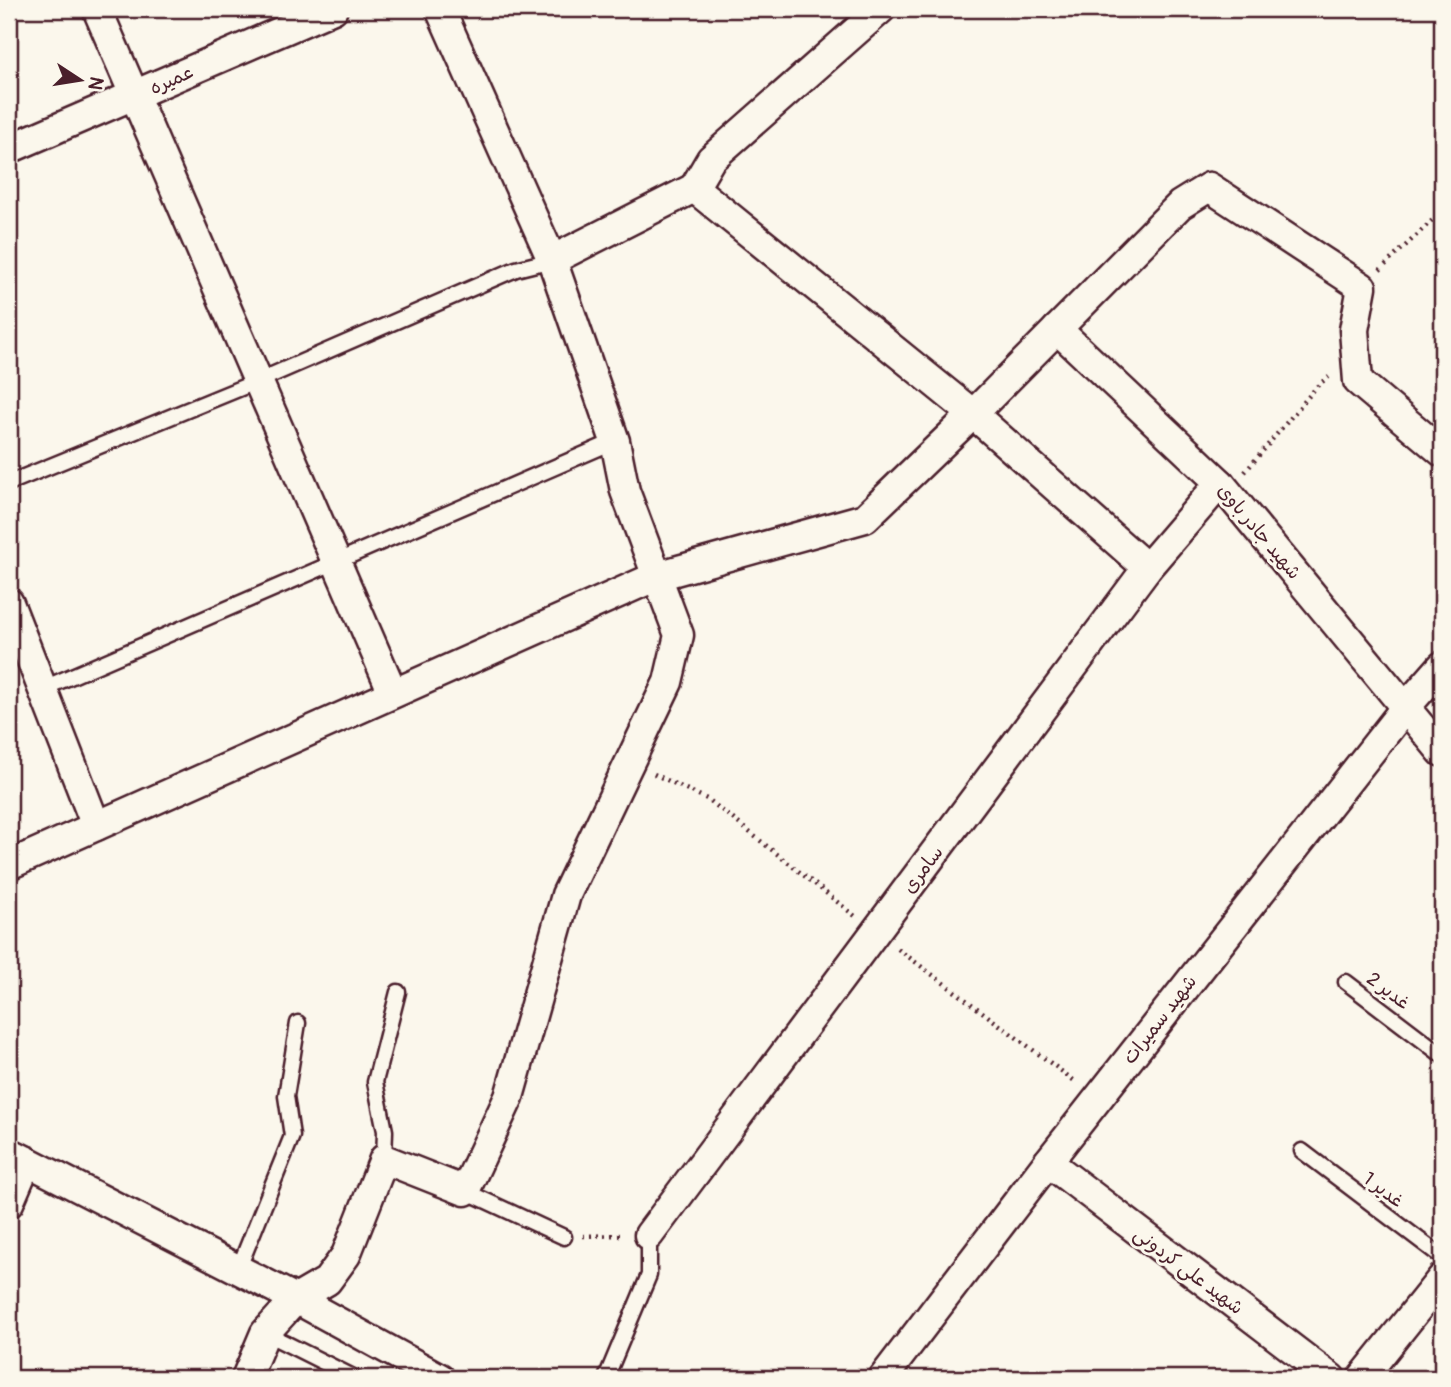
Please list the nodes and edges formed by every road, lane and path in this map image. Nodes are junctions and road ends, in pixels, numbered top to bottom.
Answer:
1 (97, 9) edge
2 (333, 9) edge
3 (440, 9) edge
4 (881, 9) edge
5 (135, 95) junction
6 (9, 149) edge
7 (694, 188) junction
8 (1442, 211) edge
9 (552, 260) junction
10 (1362, 287) junction
11 (1057, 329) junction
12 (1356, 359) junction
13 (258, 381) junction
14 (973, 414) junction
15 (615, 441) junction
16 (1442, 452) edge
17 (9, 483) edge
18 (1220, 483) junction
19 (336, 562) junction
20 (1147, 568) junction
21 (657, 576) junction
22 (9, 603) edge
23 (1442, 666) edge
24 (42, 689) junction
25 (393, 694) junction
26 (1405, 708) junction
27 (1442, 752) edge
28 (96, 826) junction
29 (9, 865) edge
30 (1346, 982) dead end
31 (398, 992) dead end
32 (298, 1023) dead end
33 (1442, 1055) edge
34 (1302, 1151) dead end
35 (18, 1157) edge
36 (384, 1159) junction
37 (1048, 1162) junction
38 (465, 1191) junction
39 (9, 1203) edge
40 (649, 1235) junction
41 (564, 1237) joint
42 (1442, 1257) edge
43 (238, 1270) junction
44 (1442, 1278) edge
45 (296, 1299) junction
46 (265, 1333) junction
47 (246, 1378) edge
48 (355, 1378) edge
49 (440, 1378) edge
50 (606, 1378) edge
51 (883, 1378) edge
52 (1331, 1378) edge
53 (1362, 1378) edge

1 - 5 street
2 - 5 street, عمیره
3 - 9 street
4 - 7 street
5 - 6 street, عمیره
5 - 13 street
7 - 9 street
7 - 14 street
8 - 10 path
9 - 13 lane
9 - 15 street
10 - 11 street
10 - 12 street
11 - 14 street
11 - 18 street, شهید جادر باوی
12 - 16 street
12 - 18 path
13 - 17 lane
13 - 19 street
14 - 20 street
14 - 21 street
15 - 19 lane
15 - 21 street
18 - 20 street, سامری
18 - 26 street, شهید جادر باوی
19 - 24 lane
19 - 25 street
20 - 40 street, سامری
21 - 25 street
21 - 38 street
22 - 24 street
23 - 26 street, شهید سمیرات
24 - 28 street
25 - 28 street
26 - 27 street, شهید جادر باوی
26 - 37 street, شهید سمیرات
28 - 29 street
30 - 33 lane, غدیر 2
31 - 36 lane
32 - 43 lane
34 - 42 lane, غدیر 1
35 - 39 street
35 - 43 street
36 - 38 street
36 - 45 street
37 - 51 street, شهید سمیرات
37 - 52 street, شهید علی کردونی
38 - 41 lane
40 - 41 path
40 - 50 lane
43 - 45 street
44 - 53 street
45 - 46 street
45 - 49 street
46 - 47 street
46 - 48 lane

